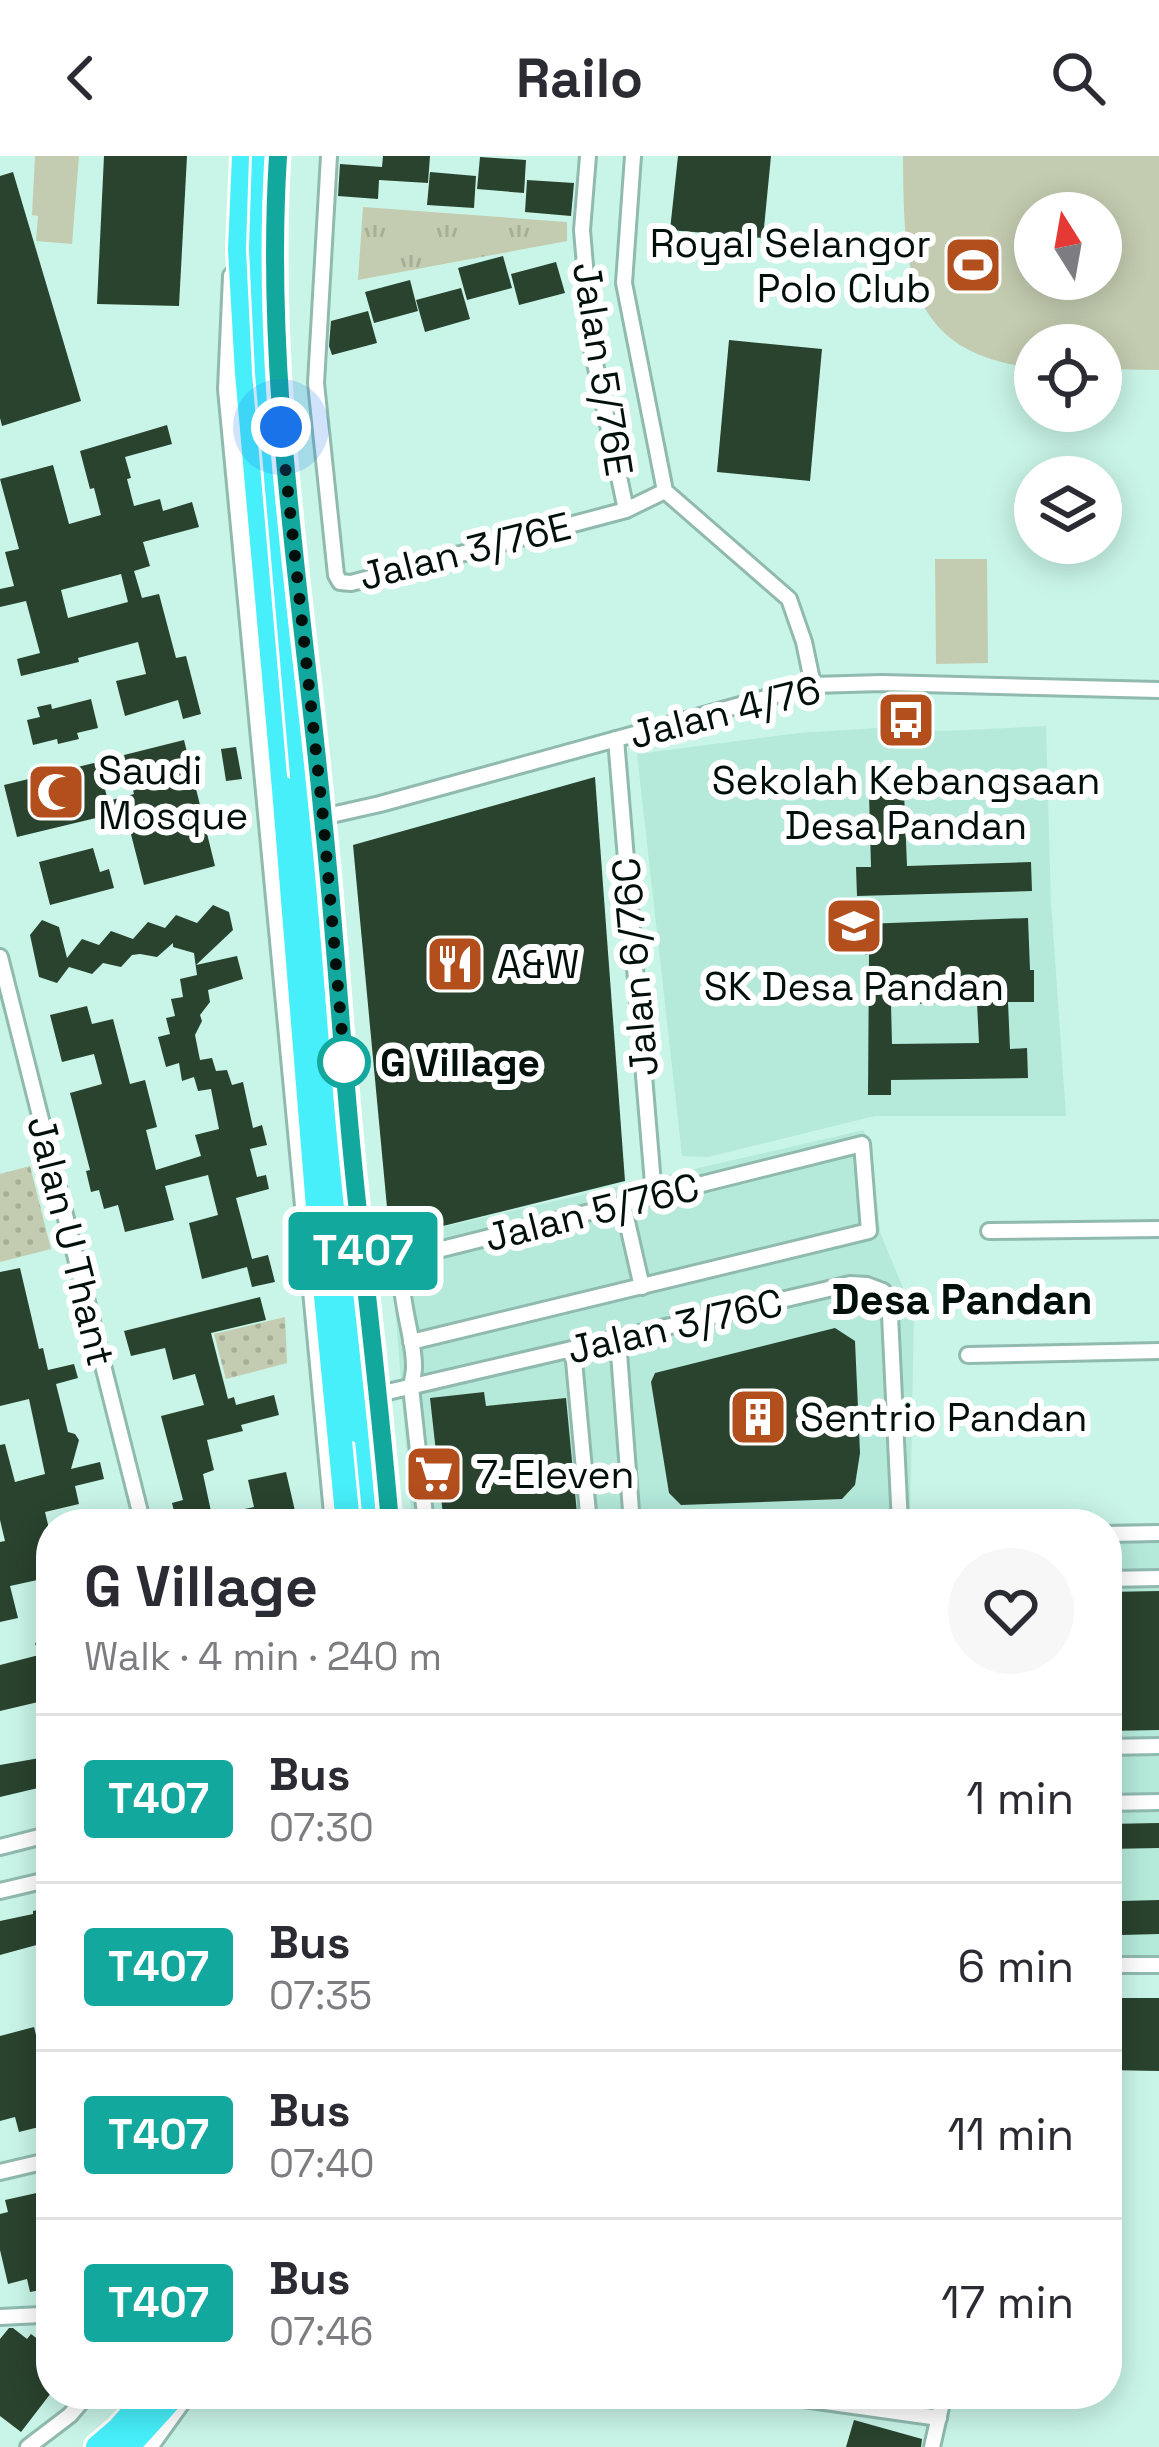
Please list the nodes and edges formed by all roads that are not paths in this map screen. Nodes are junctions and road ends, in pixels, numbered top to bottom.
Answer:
1 (241, 156) edge
2 (264, 156) edge
3 (278, 156) edge
4 (329, 156) edge
5 (588, 156) edge
6 (633, 156) edge
7 (275, 208) junction
8 (665, 491) junction
9 (626, 510) junction
10 (812, 685) junction
11 (1159, 690) edge
12 (258, 725) junction
13 (616, 739) junction
14 (323, 817) junction
15 (293, 822) junction
16 (280, 944) junction
17 (0, 957) edge
18 (654, 1196) junction
19 (623, 1204) junction
20 (1159, 1228) edge
21 (989, 1231) dead end
22 (642, 1287) junction
23 (618, 1340) junction
24 (411, 1342) junction
25 (573, 1350) junction
26 (1159, 1352) edge
27 (968, 1355) dead end
28 (411, 1387) junction
29 (379, 1394) junction
30 (139, 1509) edge
31 (333, 1509) edge
32 (347, 1509) edge
33 (362, 1509) edge
34 (363, 1509) edge
35 (389, 1509) edge
36 (424, 1509) edge
37 (588, 1509) edge
38 (631, 1509) edge
39 (899, 1509) edge
40 (1159, 1533) edge
41 (1122, 1534) edge
42 (1159, 1578) edge
43 (1122, 1579) edge
44 (1159, 1746) edge
45 (1122, 1747) edge
46 (1159, 1802) edge
47 (1122, 1803) edge
48 (36, 1838) edge
49 (0, 1846) edge
50 (36, 1883) edge
51 (0, 1891) edge
52 (1122, 1965) edge
53 (1159, 1965) edge
54 (36, 2164) edge
55 (0, 2172) edge
56 (36, 2317) edge
57 (0, 2318) edge
58 (75, 2409) edge
59 (138, 2409) edge
60 (141, 2409) edge
61 (162, 2409) edge
62 (177, 2409) edge
63 (875, 2409) edge
64 (941, 2409) edge
65 (939, 2418) junction
66 (164, 2428) junction
67 (28, 2447) edge
68 (98, 2447) edge
69 (114, 2447) edge
70 (127, 2447) edge
71 (148, 2447) edge
72 (170, 2447) edge
73 (932, 2447) edge

1 - 12 street
1 - 32 highway, bridge
2 - 34 highway, bridge
3 - 7 street
4 - 9 street, Jalan 3/76E
5 - 9 street, Jalan 5/76E
6 - 8 street
7 - 14 street
7 - 15 street
8 - 9 street, Jalan 3/76E
8 - 10 street
10 - 11 street, Jalan 4/76
10 - 13 street, Jalan 4/76
12 - 15 street
12 - 16 street
13 - 14 street, Jalan 4/76
13 - 18 street, Jalan 6/76C
14 - 15 street, Jalan 4/76
14 - 29 street
15 - 16 street
15 - 33 street
16 - 31 street
17 - 30 street, Jalan U Thant
18 - 19 street, Jalan 5/76C
18 - 22 street, Jalan 5/76C
19 - 22 street
19 - 24 street, Jalan 5/76C
20 - 21 street
22 - 24 street
23 - 25 street, Jalan 3/76C
23 - 38 street
23 - 39 street, Jalan 3/76C
24 - 28 street
25 - 28 street, Jalan 3/76C
25 - 37 street
26 - 27 street
28 - 29 street, Jalan 3/76C
28 - 36 street
29 - 35 street
40 - 41 street
42 - 43 street
44 - 45 street
46 - 47 street
48 - 49 street
50 - 51 street
52 - 53 street
54 - 55 street
56 - 57 street
58 - 67 street
59 - 68 highway
60 - 69 street
61 - 70 highway
62 - 66 street
63 - 65 street
64 - 65 street
65 - 73 street
66 - 71 street
66 - 72 street

